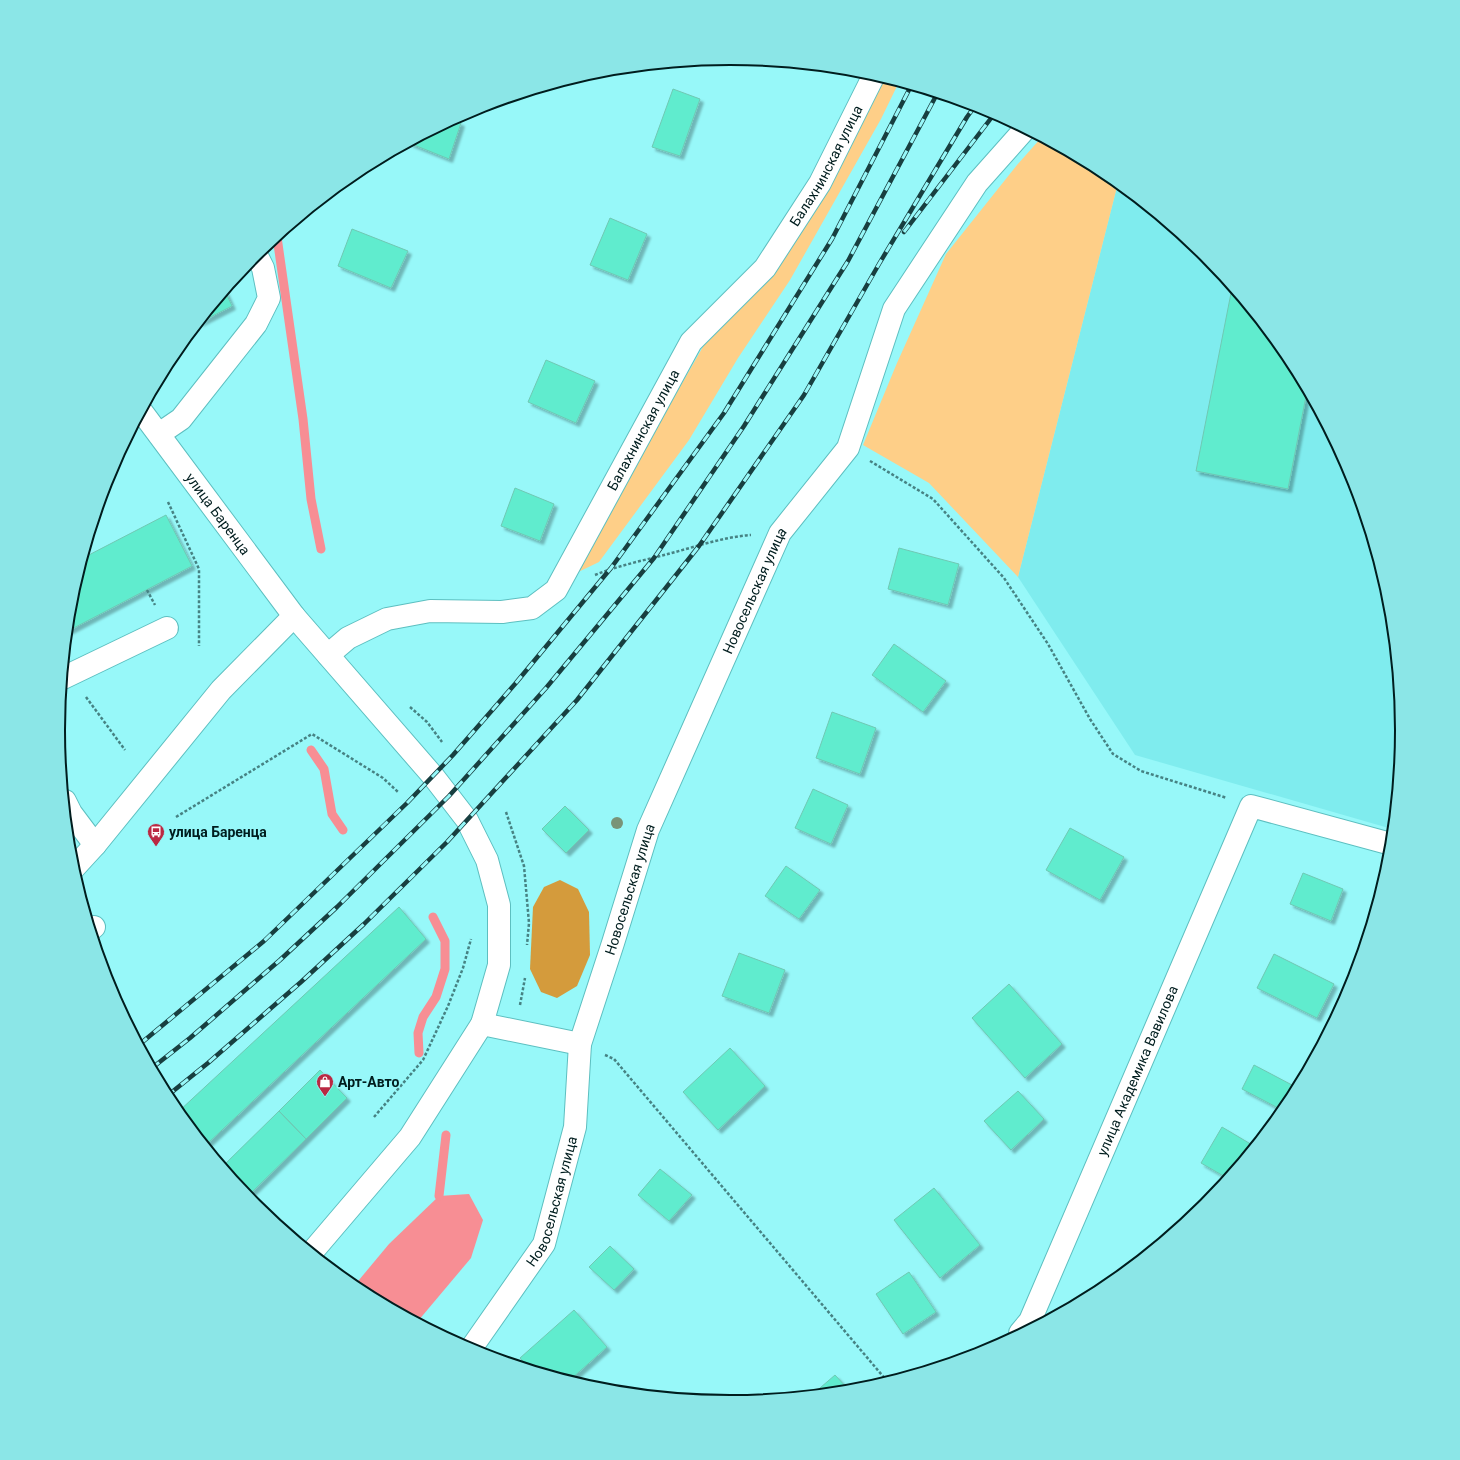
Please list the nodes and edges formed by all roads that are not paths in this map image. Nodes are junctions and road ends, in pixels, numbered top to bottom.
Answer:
1 (871, 81) edge
2 (1021, 133) edge
3 (259, 261) edge
4 (145, 415) edge
5 (158, 434) junction
6 (294, 616) junction
7 (166, 628) dead end
8 (328, 655) junction
9 (69, 675) edge
10 (70, 812) edge
11 (1385, 842) edge
12 (96, 845) junction
13 (79, 863) edge
14 (482, 1024) junction
15 (580, 1044) junction
16 (314, 1249) edge
17 (1027, 1324) edge
18 (475, 1343) edge

1 - 8 street, Балахнинская улица
2 - 15 street, Новосельская улица
3 - 5 street
4 - 5 street, улица Баренца
5 - 6 street, улица Баренца
6 - 8 street, улица Баренца
6 - 12 street
7 - 9 street
8 - 14 street, улица Баренца
10 - 12 street
11 - 17 street, улица Академика Вавилова
12 - 13 street
14 - 15 street
14 - 16 street, улица Баренца
15 - 18 street, Новосельская улица

